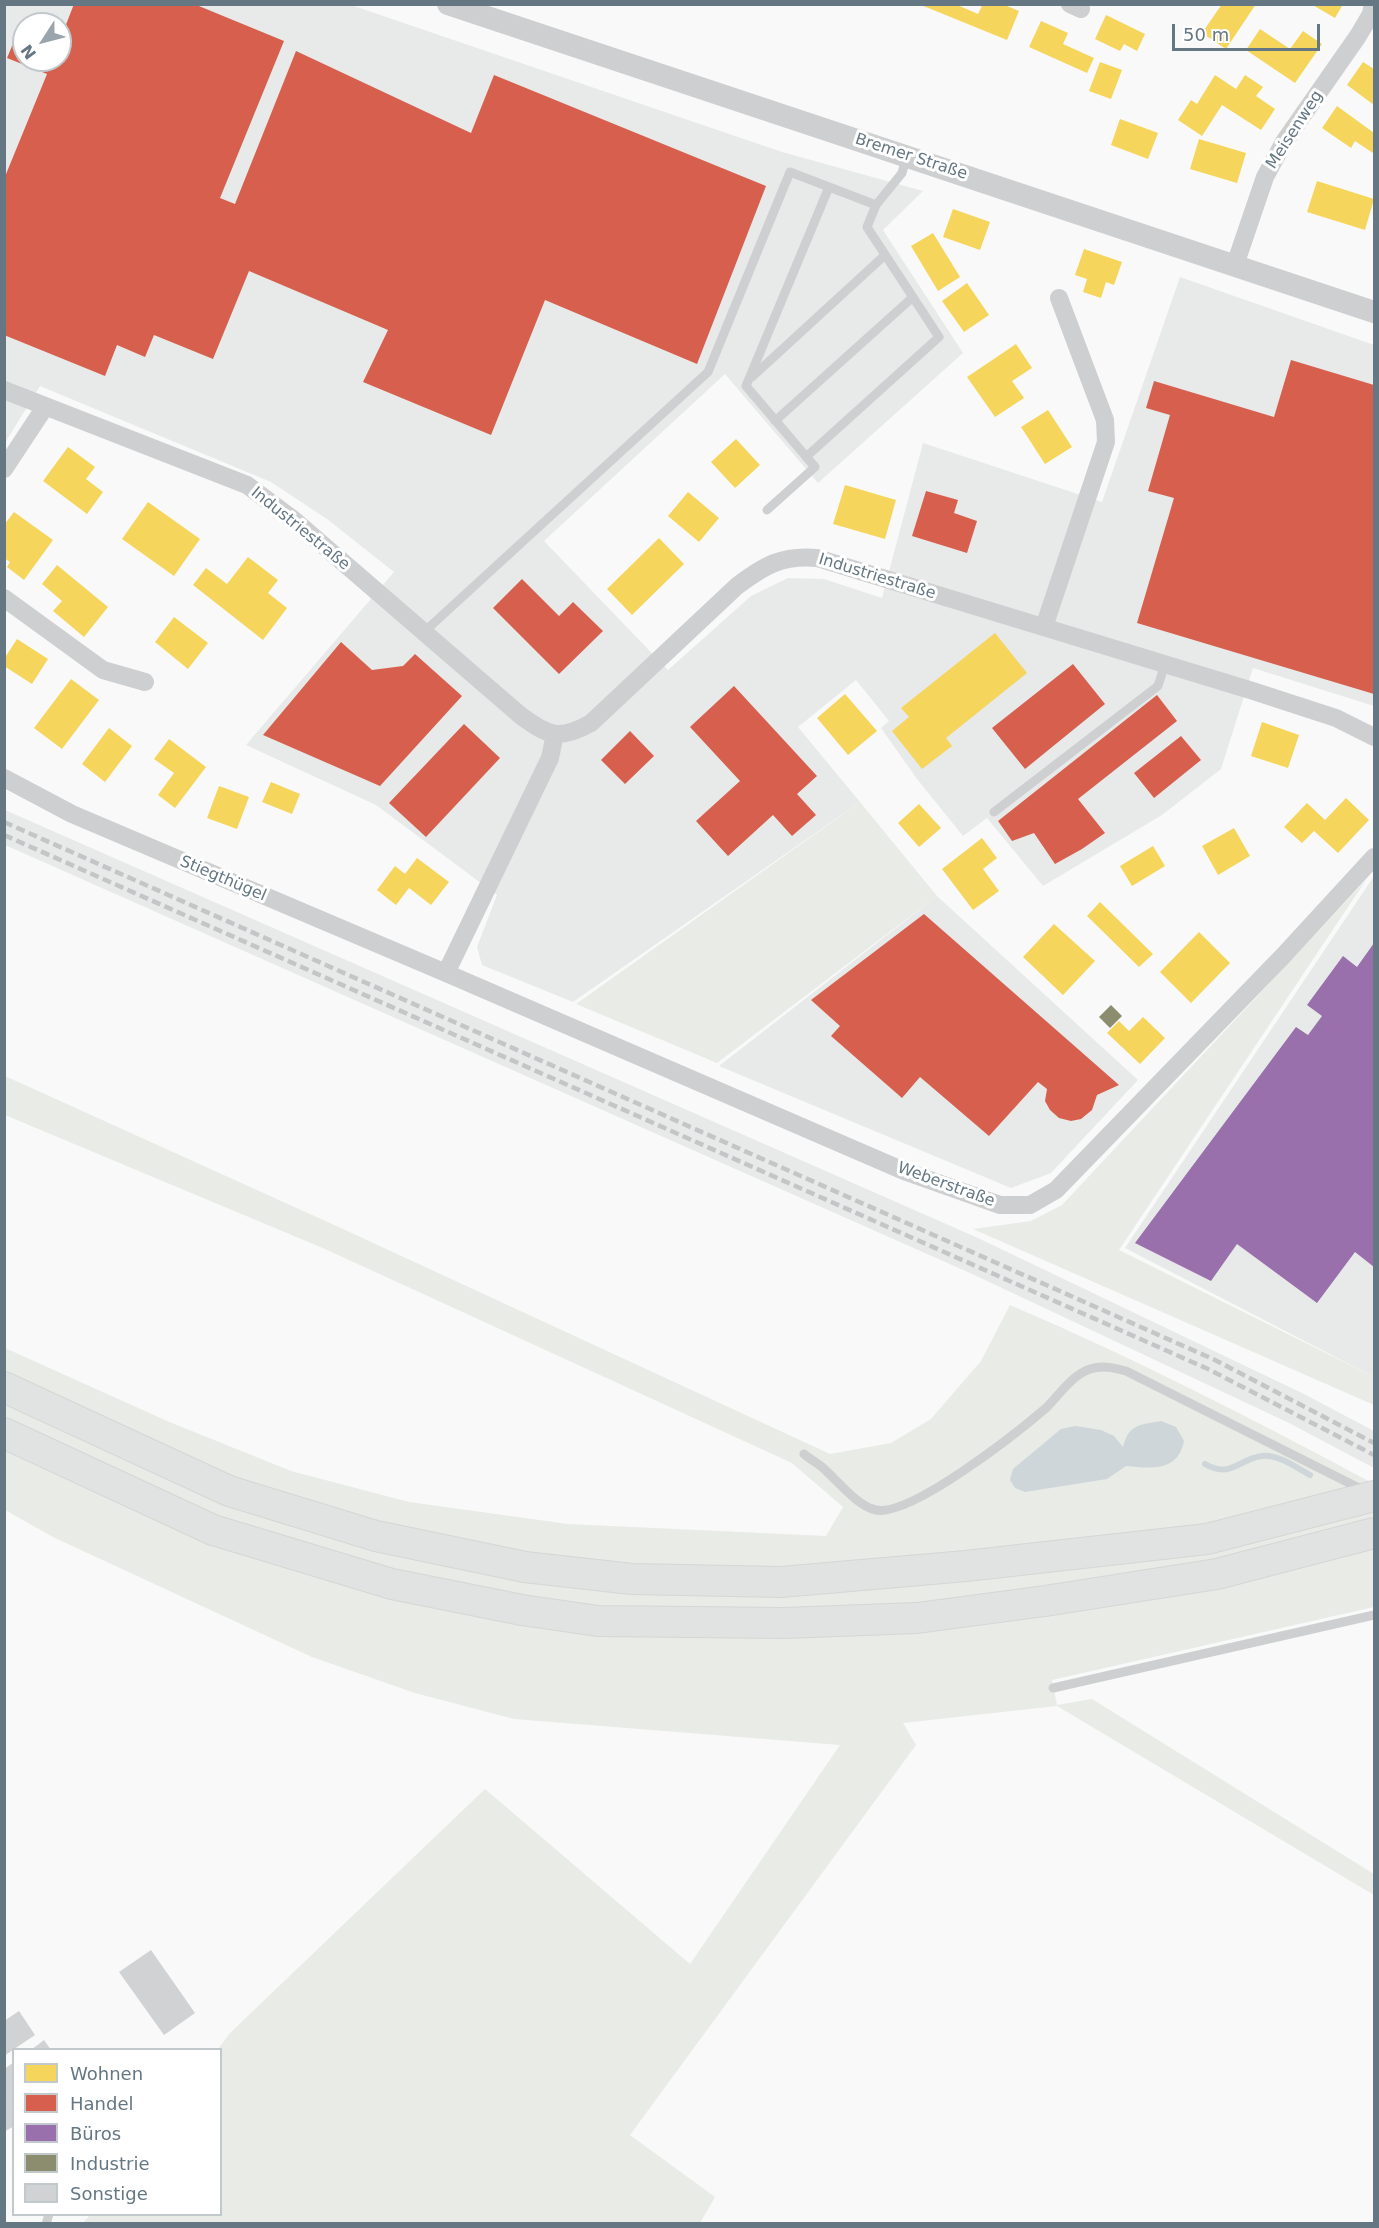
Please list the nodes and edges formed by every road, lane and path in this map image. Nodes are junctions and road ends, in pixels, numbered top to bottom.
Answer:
1 (448, 4) edge
2 (1373, 11) edge
3 (907, 156) junction
4 (829, 187) junction
5 (876, 205) junction
6 (885, 255) junction
7 (1235, 265) junction
8 (913, 297) junction
9 (1059, 298) dead end
10 (1374, 312) edge
11 (750, 378) junction
12 (4, 390) edge
13 (45, 407) junction
14 (775, 421) junction
15 (806, 457) junction
16 (4, 469) edge
17 (767, 510) dead end
18 (4, 598) edge
19 (1044, 627) junction
20 (424, 632) junction
21 (1165, 664) junction
22 (145, 682) dead end
23 (555, 734) junction
24 (1374, 736) edge
25 (4, 778) edge
26 (994, 812) dead end
27 (1374, 857) edge
28 (446, 973) junction
29 (4, 1387) edge
30 (1064, 1390) junction
31 (1071, 1397) dead end
32 (4, 1433) edge
33 (804, 1454) dead end
34 (1374, 1496) edge
35 (1374, 1533) edge
36 (1374, 1615) edge
37 (1053, 1688) dead end

1 - 3 street, Bremer Straße
2 - 7 street, Meisenweg
3 - 5 lane
3 - 7 street, Bremer Straße
4 - 5 lane
4 - 11 lane
4 - 20 lane
5 - 6 lane
6 - 8 lane
6 - 11 lane
7 - 10 street, Bremer Straße
8 - 14 lane
8 - 15 lane
9 - 19 street
11 - 14 lane
12 - 13 street, Industriestraße
13 - 16 street
13 - 20 street, Industriestraße
14 - 15 lane
15 - 17 lane
18 - 22 street
19 - 21 street, Industriestraße
19 - 23 street, Industriestraße
20 - 23 street, Industriestraße
21 - 24 street, Industriestraße
21 - 26 lane
23 - 28 street
25 - 28 street, Stiegthügel
27 - 28 street, Weberstraße
29 - 34 highway
30 - 31 lane
30 - 33 lane
30 - 34 lane
32 - 35 highway
36 - 37 lane

